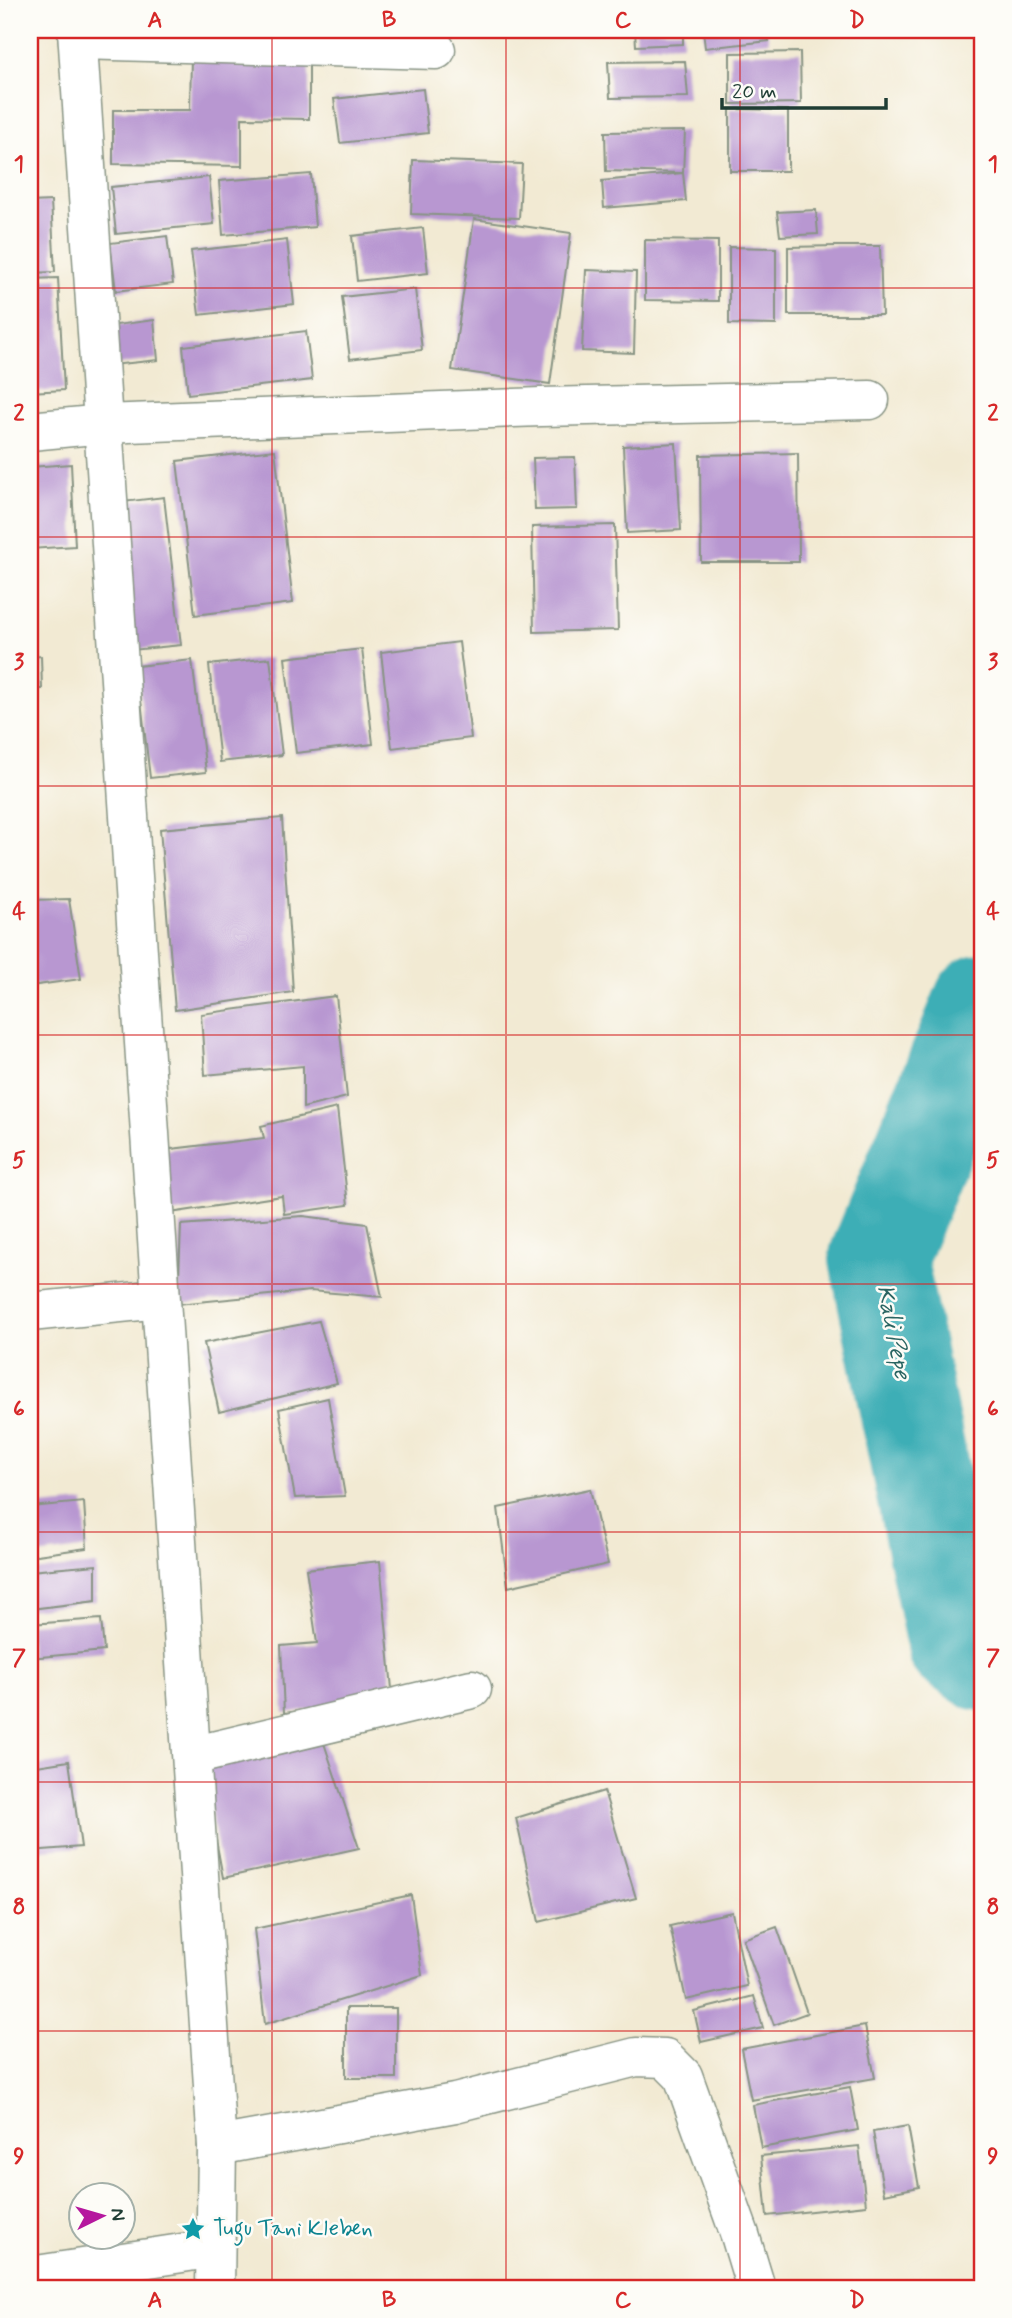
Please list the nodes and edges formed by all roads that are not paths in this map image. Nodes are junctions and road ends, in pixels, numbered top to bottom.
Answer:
1 (78, 35) edge
2 (436, 50) dead end
3 (870, 400) dead end
4 (104, 424) junction
5 (30, 431) edge
6 (160, 1299) junction
7 (30, 1312) edge
8 (472, 1689) dead end
9 (192, 1756) junction
10 (217, 2146) junction
11 (215, 2248) junction
12 (30, 2276) edge
13 (215, 2288) edge
14 (756, 2288) edge

1 - 2 street
1 - 4 street
3 - 4 street
4 - 5 street
4 - 6 street
6 - 7 street
6 - 9 street
8 - 9 street
9 - 10 street
10 - 11 street
10 - 14 street
11 - 12 street
11 - 13 street

